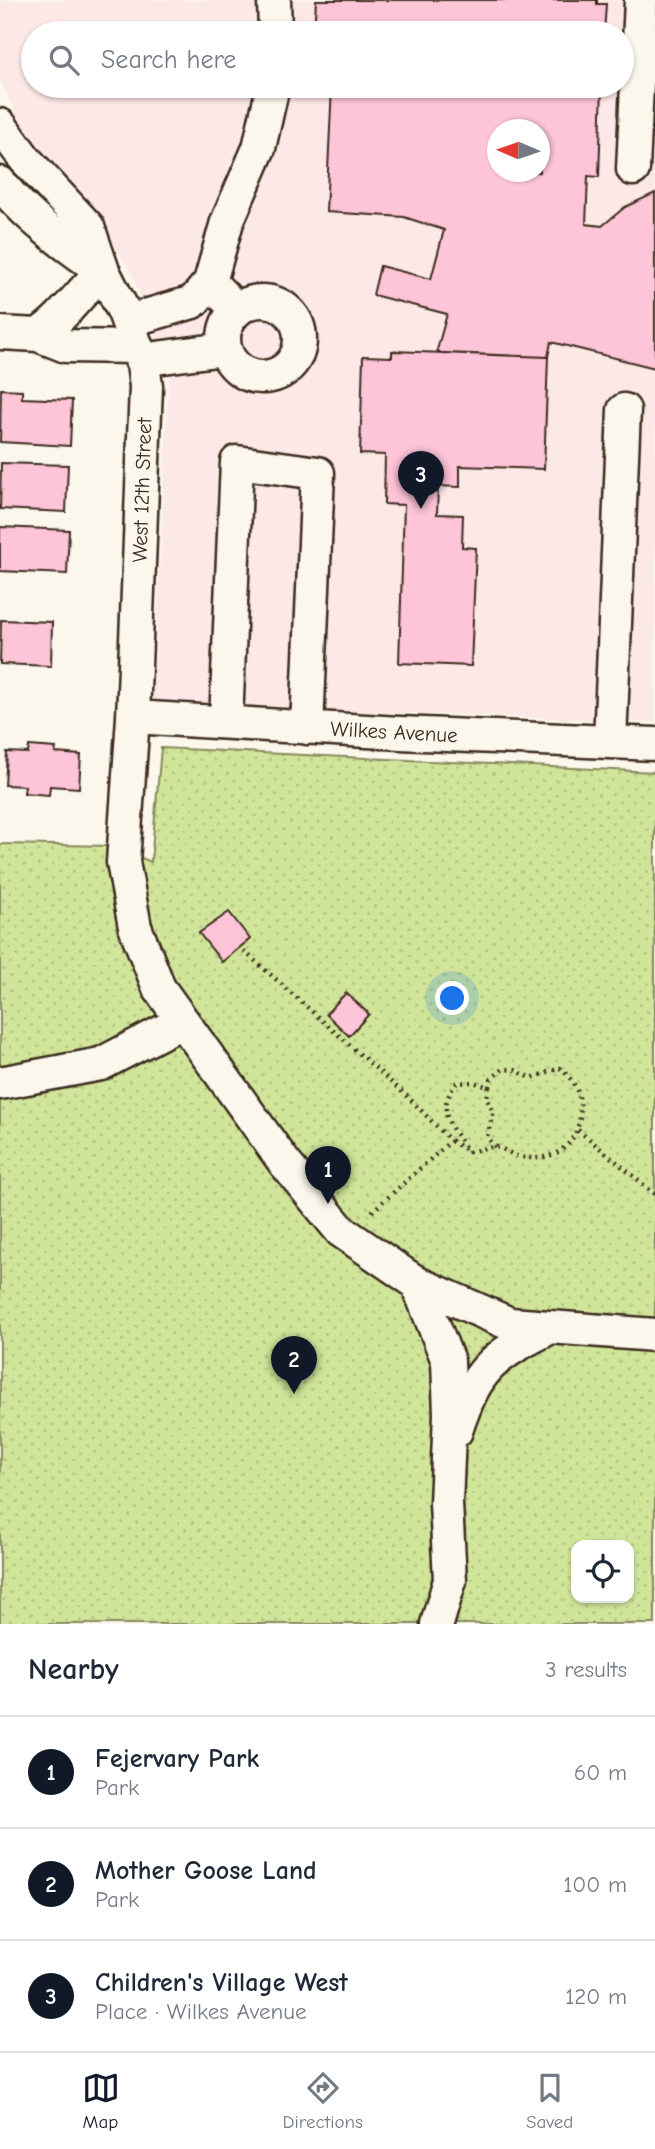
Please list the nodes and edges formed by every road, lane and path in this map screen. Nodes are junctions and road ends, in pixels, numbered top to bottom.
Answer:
1 (274, 0) edge
2 (641, 0) edge
3 (275, 21) edge
4 (270, 98) edge
5 (0, 125) edge
6 (633, 169) dead end
7 (0, 183) edge
8 (103, 271) junction
9 (210, 282) junction
10 (237, 310) junction
11 (0, 333) edge
12 (38, 335) junction
13 (135, 343) junction
14 (225, 349) junction
15 (624, 410) dead end
16 (134, 717) junction
17 (226, 722) junction
18 (307, 728) junction
19 (610, 742) junction
20 (655, 744) edge
21 (244, 951) dead end
22 (181, 1022) junction
23 (0, 1083) edge
24 (489, 1087) junction
25 (578, 1130) junction
26 (451, 1141) junction
27 (495, 1147) junction
28 (470, 1152) junction
29 (655, 1194) edge
30 (347, 1235) junction
31 (418, 1283) junction
32 (551, 1327) junction
33 (655, 1335) edge
34 (448, 1452) junction
35 (436, 1624) edge

1 - 3 street
2 - 6 street
4 - 9 street
5 - 8 street, West 12th Street
7 - 8 street, West 12th Street
8 - 12 street
8 - 13 street, West 12th Street
9 - 10 street
9 - 13 street
10 - 14 street
10 - 14 street
11 - 12 street
12 - 13 street
13 - 14 street
13 - 16 street, West 12th Street
15 - 19 street
16 - 17 street, Wilkes Avenue
16 - 22 street, West 12th Street
17 - 18 street, Wilkes Avenue
17 - 18 street
18 - 19 street, Wilkes Avenue
19 - 20 street, Wilkes Avenue
21 - 26 path
22 - 23 street
22 - 30 street, West 12th Street
24 - 25 path
24 - 27 path
24 - 28 path
25 - 27 path
25 - 29 path
26 - 28 path
26 - 30 path
27 - 28 path
30 - 31 street, West 12th Street
31 - 32 street, West 12th Street
31 - 34 street
32 - 33 street, West 12th Street
32 - 34 street
34 - 35 street

